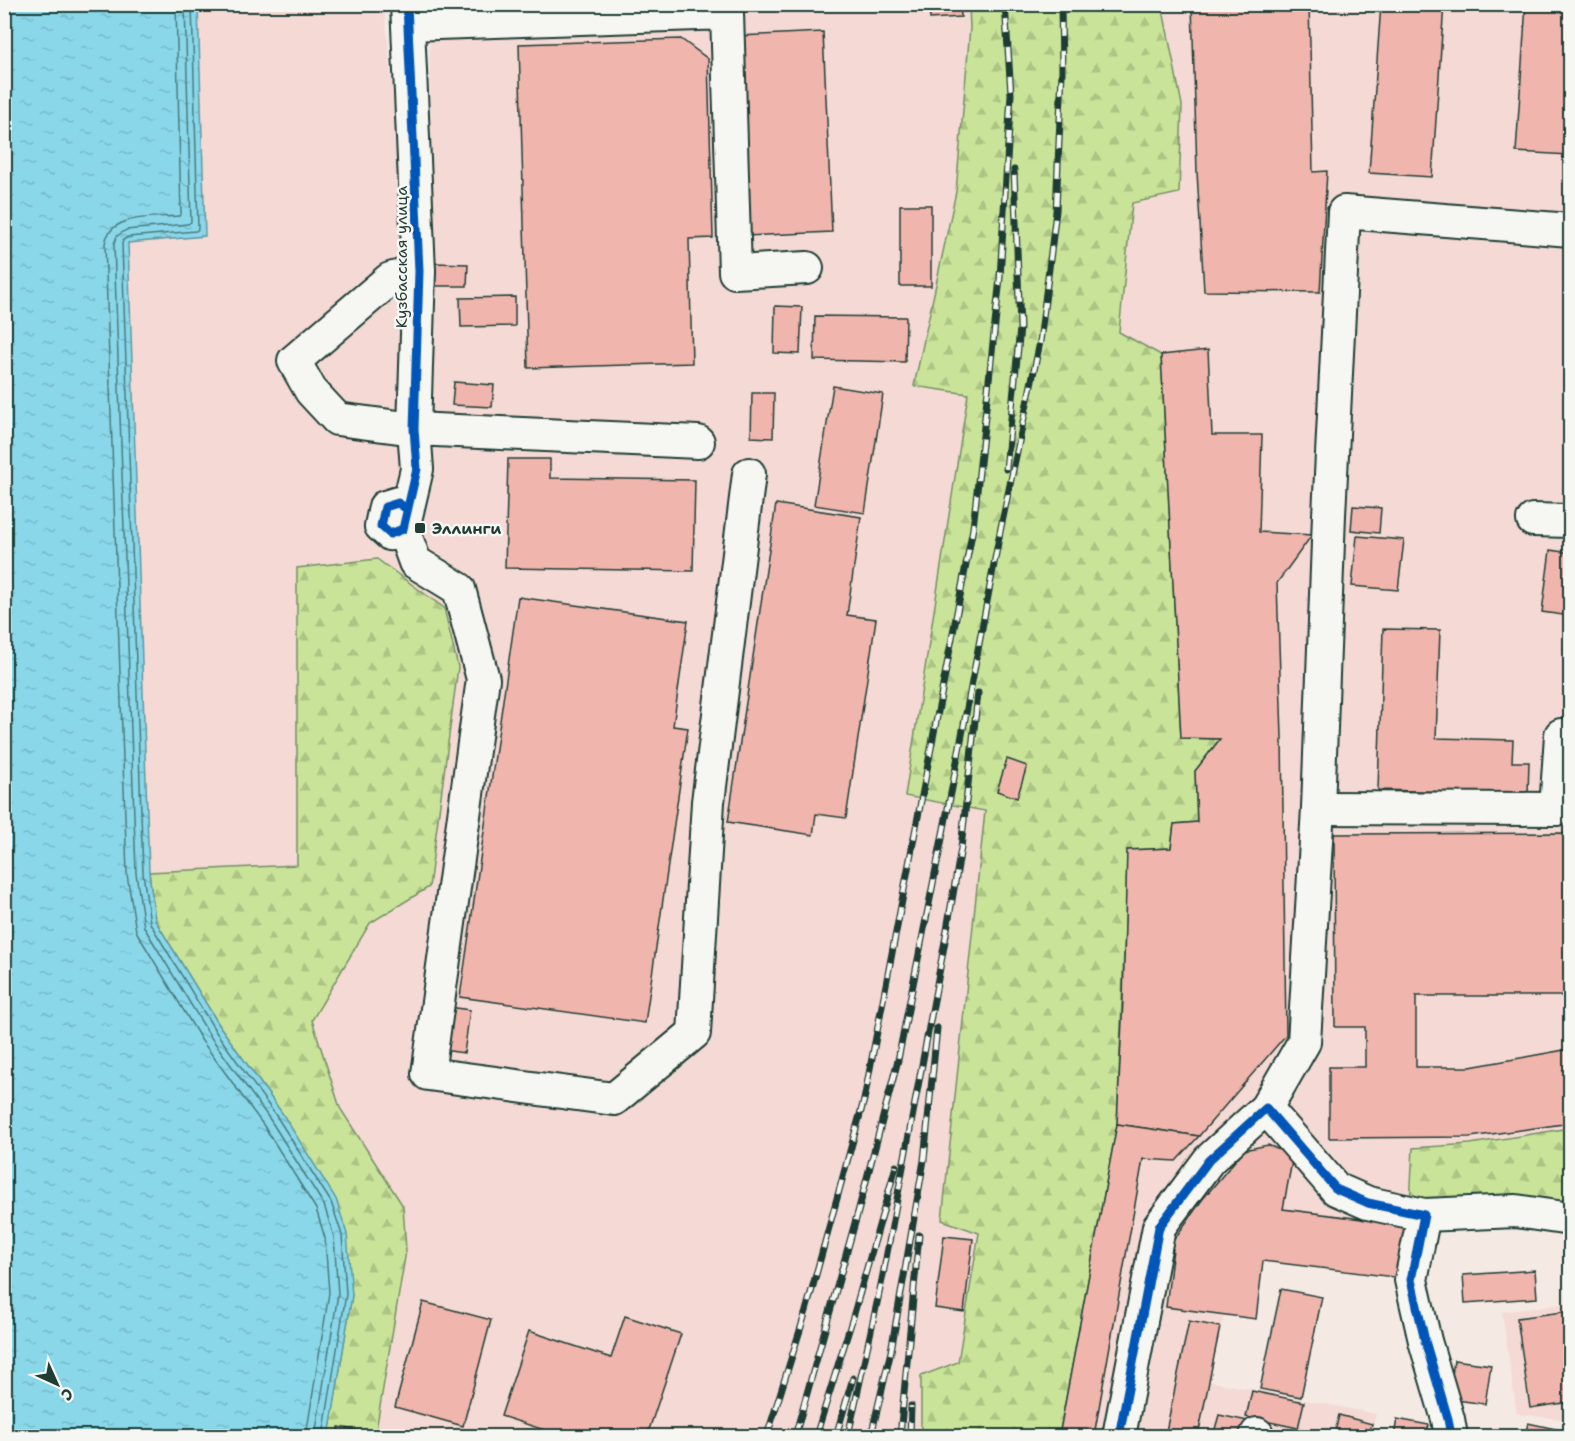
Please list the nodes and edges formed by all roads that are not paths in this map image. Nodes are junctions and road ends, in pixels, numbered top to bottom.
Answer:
1 (409, 14) edge
2 (1570, 230) edge
3 (807, 268) dead end
4 (419, 271) junction
5 (414, 429) junction
6 (698, 442) dead end
7 (749, 474) dead end
8 (1533, 520) dead end
9 (1570, 520) edge
10 (1561, 735) dead end
11 (1318, 808) junction
12 (1563, 808) edge
13 (1266, 1108) junction
14 (1424, 1215) junction
15 (1570, 1219) edge
16 (1119, 1437) edge
17 (1450, 1437) edge

1 - 3 street
1 - 4 street, Кузбасская улица
2 - 11 street
4 - 5 street, Кузбасская улица
4 - 5 street
5 - 6 street
5 - 7 street, Кузбасская улица
8 - 9 street
10 - 12 street
11 - 12 street
11 - 13 street
13 - 14 street
13 - 16 street
14 - 15 street
14 - 17 street

